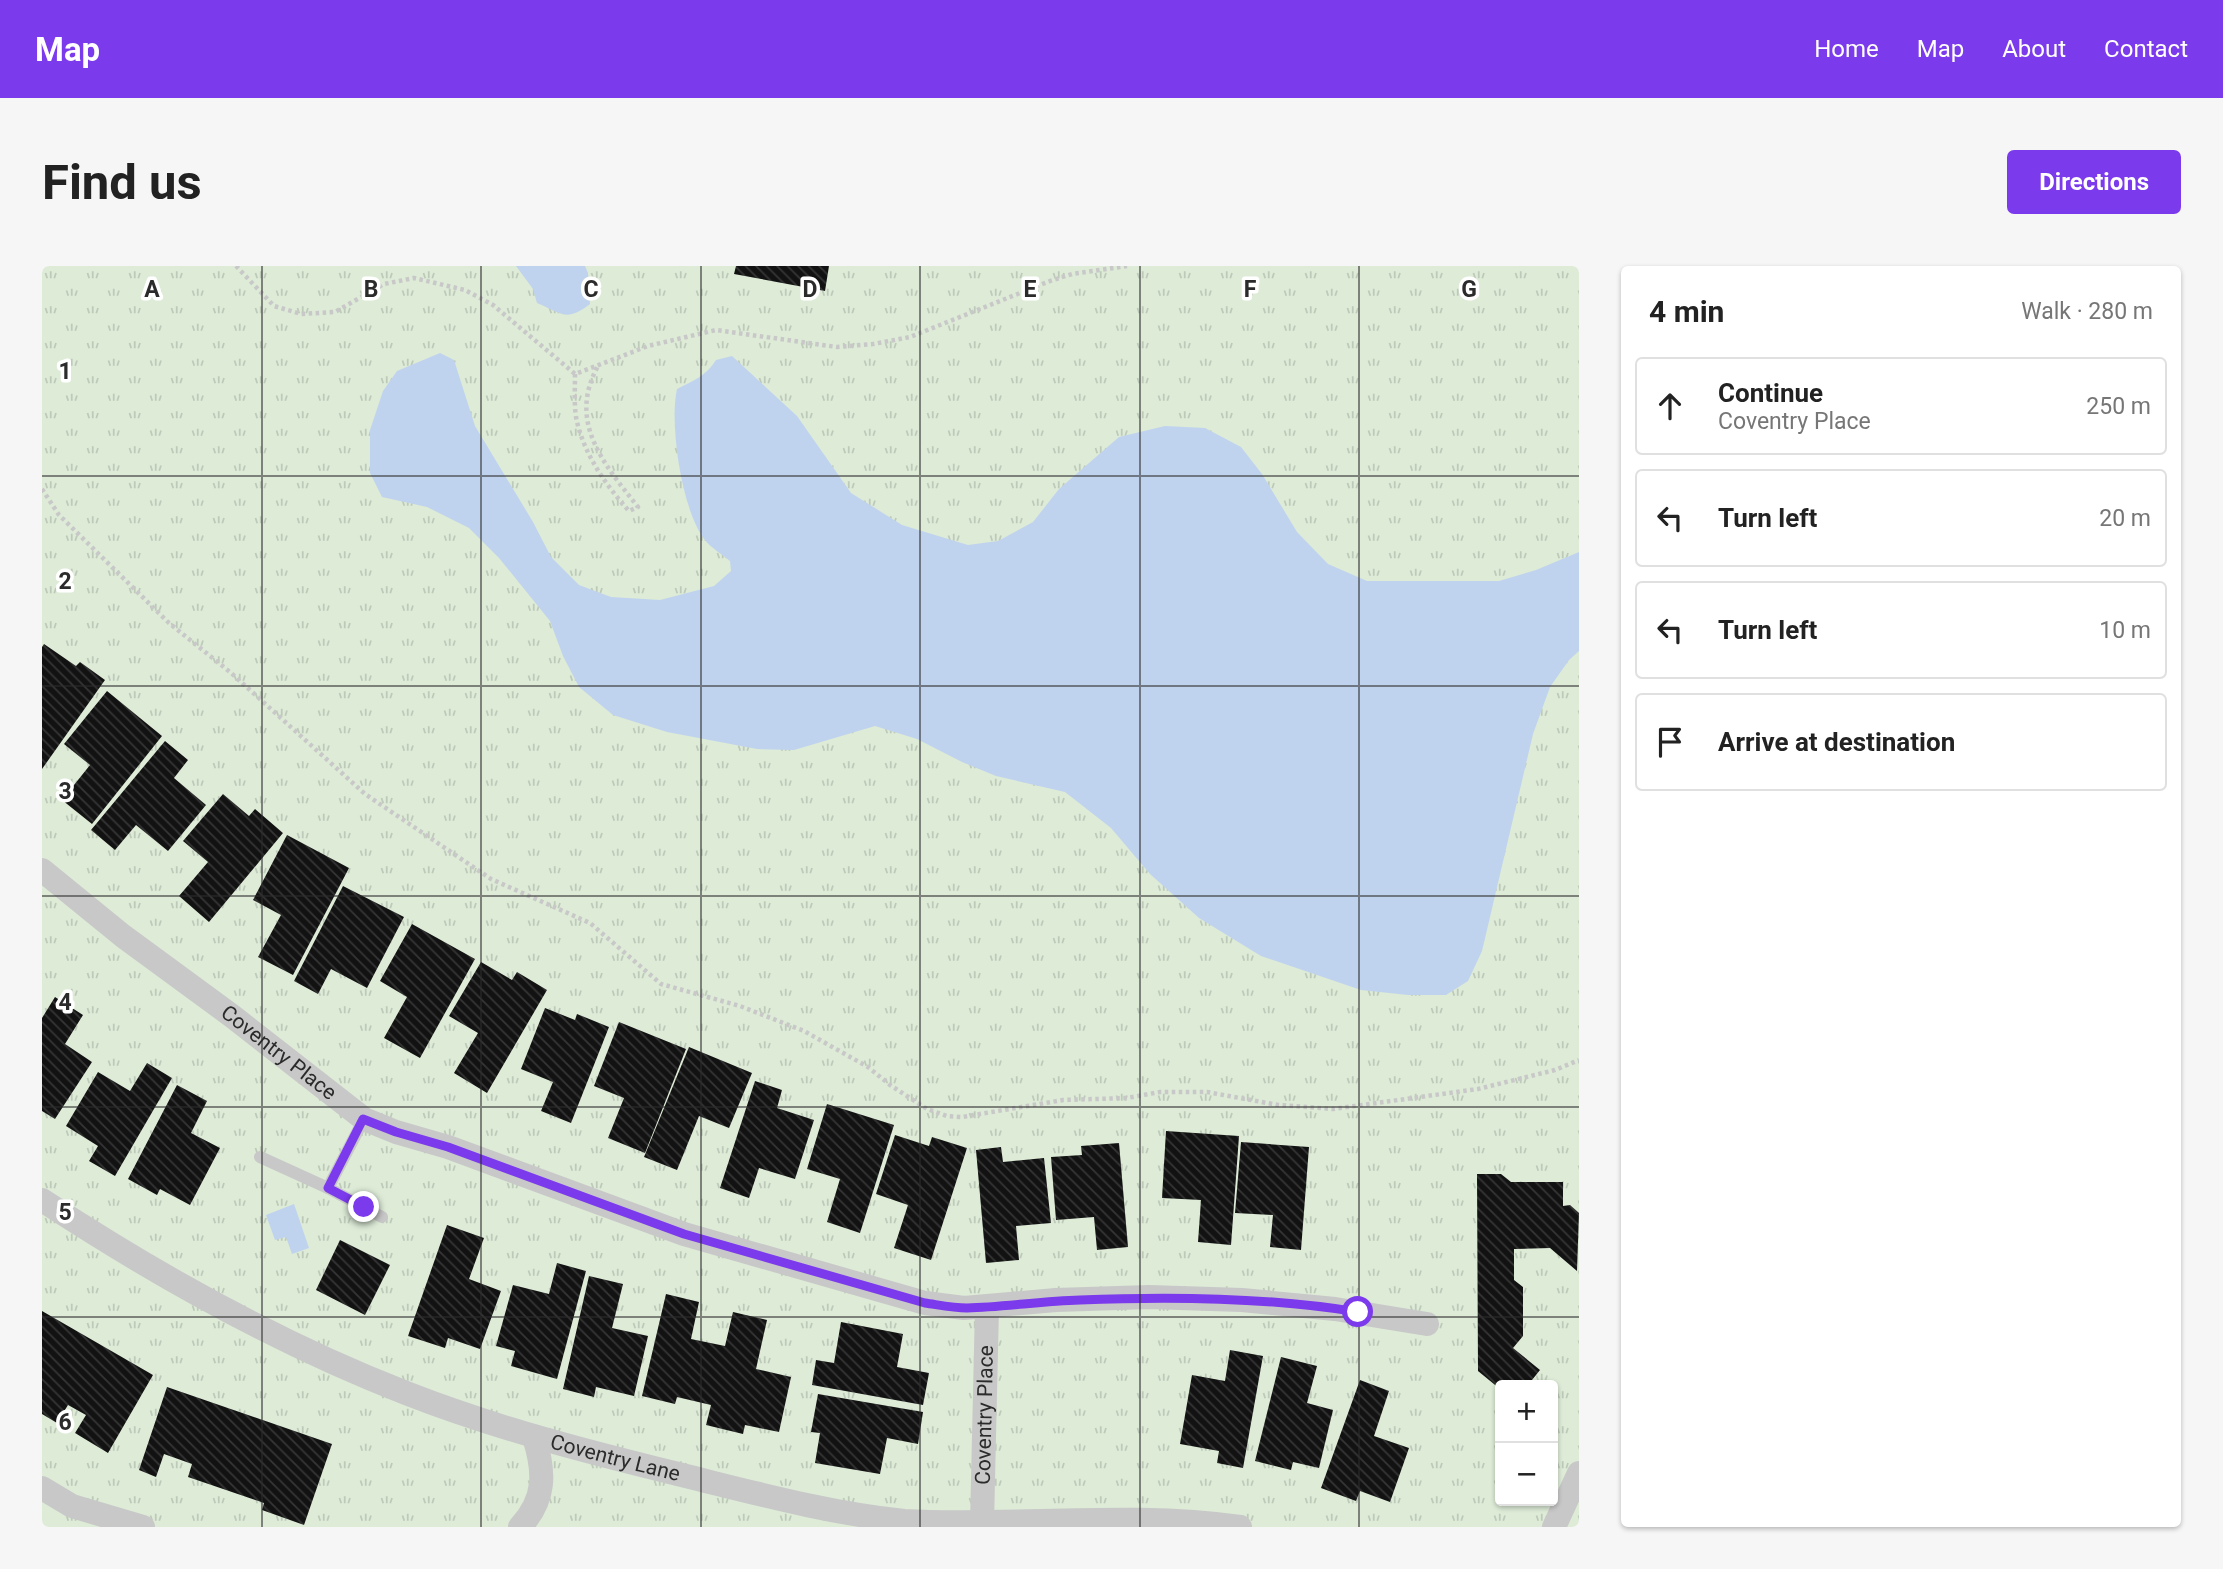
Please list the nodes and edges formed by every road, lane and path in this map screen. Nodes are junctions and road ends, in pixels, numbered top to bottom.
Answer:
1 (236, 266) edge
2 (1127, 266) edge
3 (598, 366) junction
4 (575, 374) junction
5 (42, 489) edge
6 (42, 870) edge
7 (1579, 1060) edge
8 (363, 1119) junction
9 (260, 1157) dead end
10 (328, 1188) junction
11 (42, 1200) edge
12 (382, 1217) dead end
13 (987, 1307) junction
14 (1427, 1324) dead end
15 (534, 1437) junction
16 (1579, 1473) edge
17 (42, 1488) edge
18 (982, 1523) junction
19 (144, 1527) edge
20 (520, 1527) edge
21 (1240, 1527) edge
22 (1554, 1527) edge

1 - 4 path
2 - 3 path
3 - 4 path
3 - 4 path
5 - 7 path
6 - 8 street, Coventry Place
8 - 10 lane
8 - 13 street, Coventry Place
9 - 10 lane
10 - 12 lane
11 - 15 street, Coventry Lane
13 - 14 street, Coventry Place
13 - 18 street, Coventry Place
15 - 18 street, Coventry Lane
15 - 20 street
16 - 22 street
17 - 19 street
18 - 21 street, Coventry Lane

